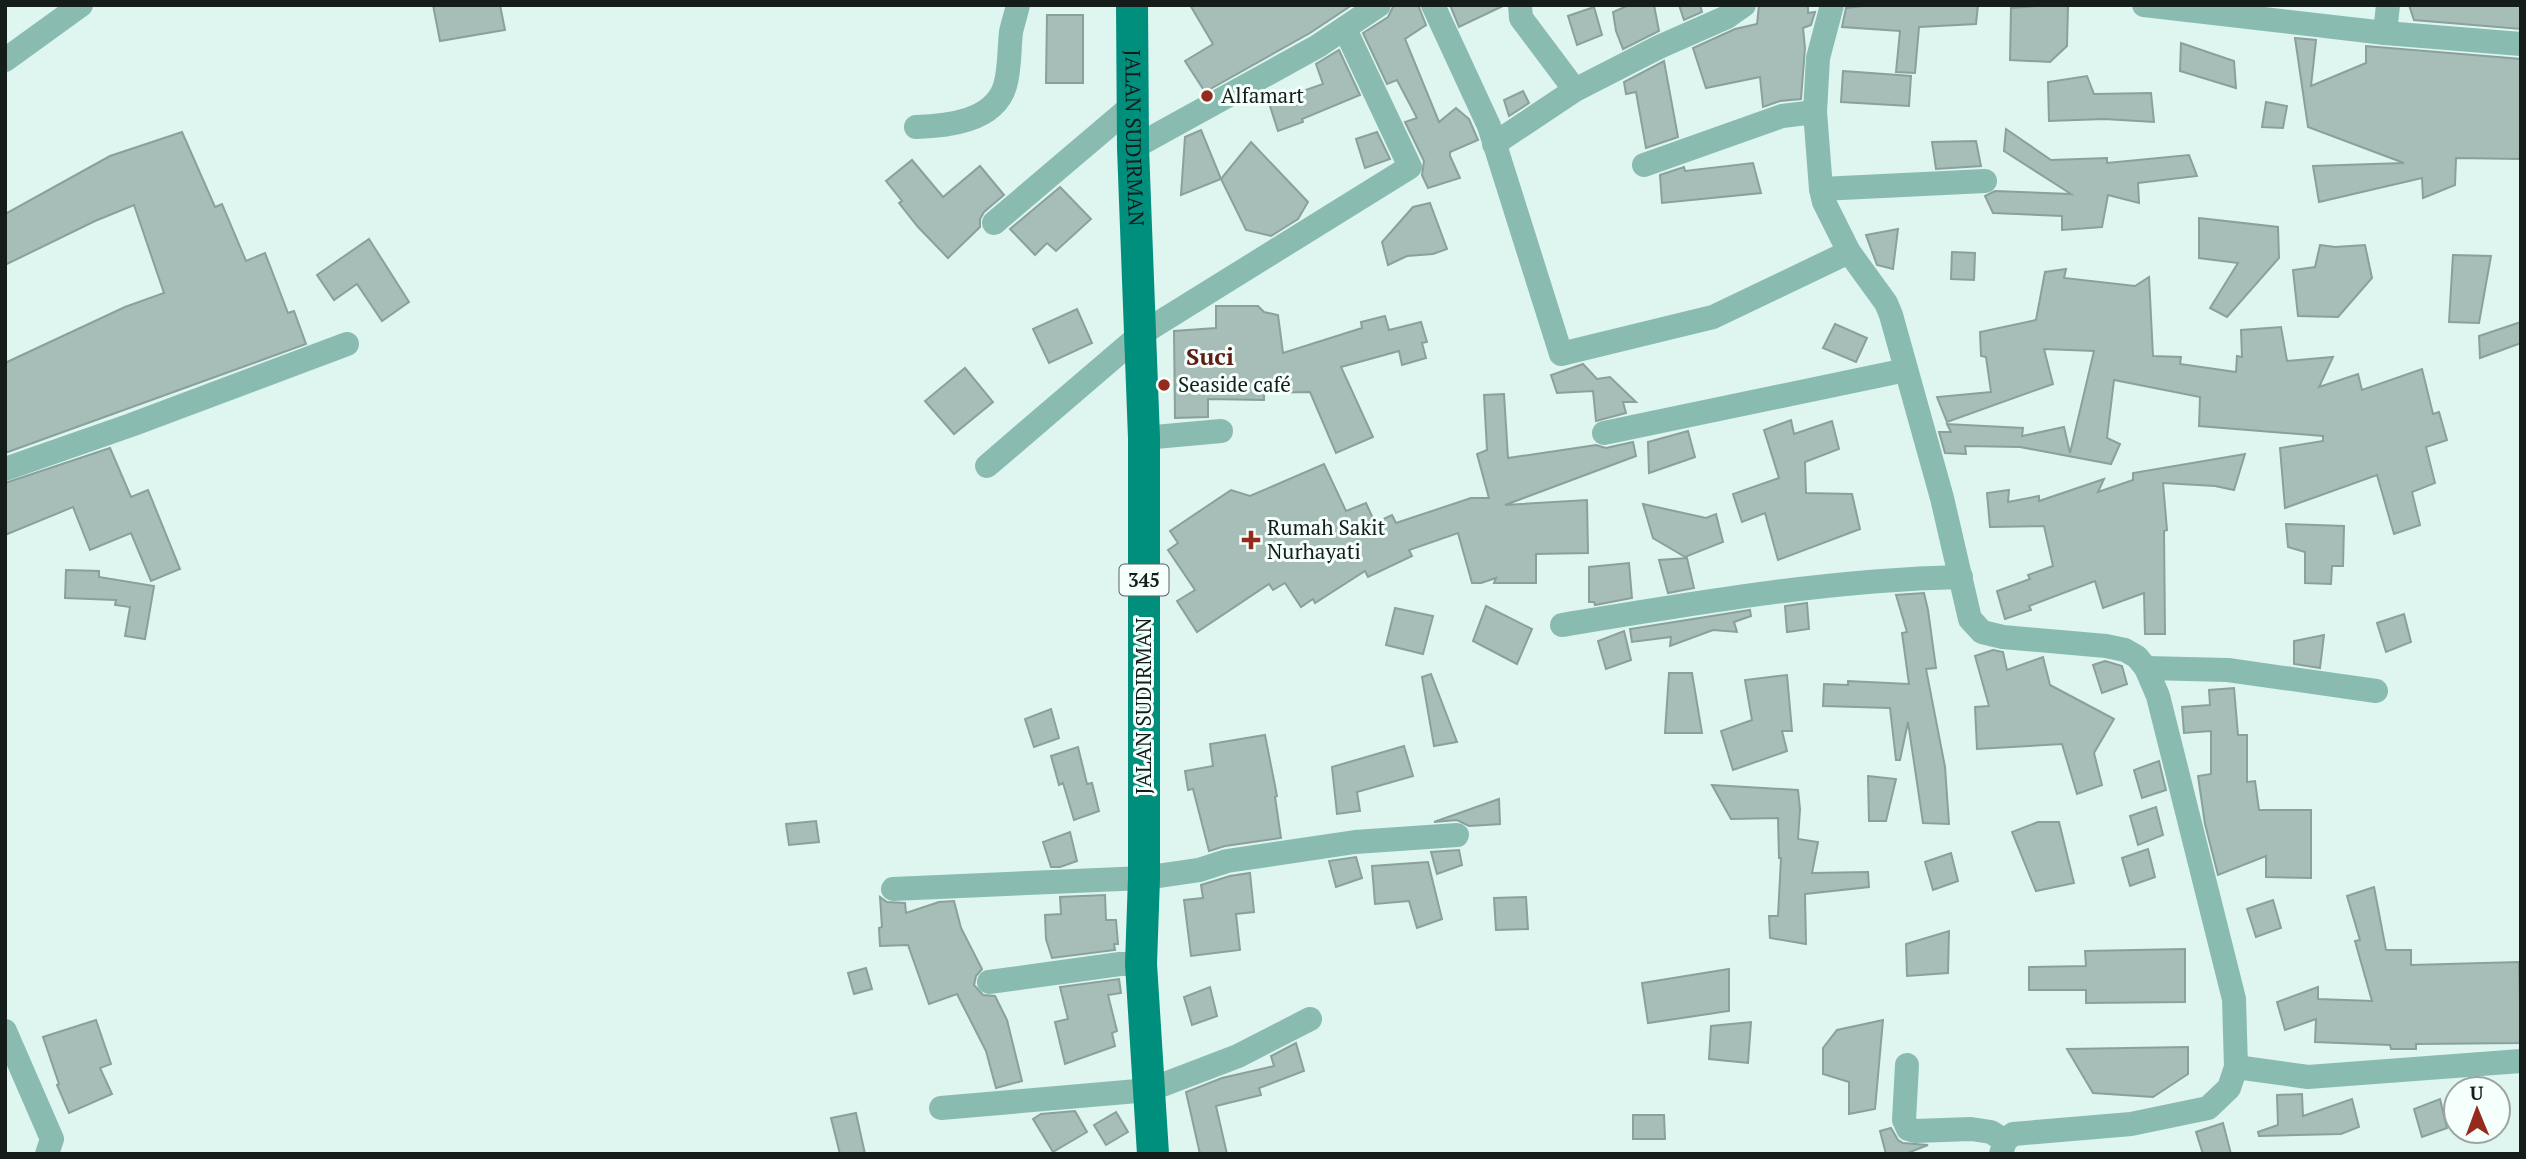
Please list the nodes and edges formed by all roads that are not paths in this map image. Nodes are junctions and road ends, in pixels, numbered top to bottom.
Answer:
1 (81, 5) edge
2 (1018, 5) edge
3 (1132, 5) edge
4 (1379, 5) edge
5 (1433, 5) edge
6 (1520, 5) edge
7 (1744, 5) edge
8 (1832, 5) edge
9 (2144, 5) edge
10 (2388, 5) edge
11 (1345, 29) junction
12 (2385, 33) junction
13 (2521, 44) edge
14 (5, 60) edge
15 (1575, 90) junction
16 (1133, 105) junction
17 (1815, 112) junction
18 (916, 127) dead end
19 (1494, 144) junction
20 (1133, 148) junction
21 (1644, 165) dead end
22 (1985, 181) dead end
23 (1821, 189) junction
24 (994, 223) dead end
25 (1849, 252) junction
26 (1141, 334) junction
27 (346, 344) dead end
28 (1906, 370) junction
29 (1221, 431) dead end
30 (1604, 433) dead end
31 (1144, 438) junction
32 (987, 466) dead end
33 (5, 469) edge
34 (1961, 577) junction
35 (1562, 625) dead end
36 (2146, 668) junction
37 (2376, 691) dead end
38 (1457, 835) dead end
39 (1144, 878) junction
40 (893, 889) dead end
41 (1142, 964) junction
42 (989, 982) dead end
43 (1310, 1019) dead end
44 (5, 1031) edge
45 (2521, 1061) edge
46 (1907, 1065) dead end
47 (2236, 1067) junction
48 (1149, 1090) junction
49 (942, 1108) dead end
50 (2003, 1147) edge
51 (47, 1154) edge
52 (1153, 1154) edge

1 - 14 street
2 - 18 street
3 - 16 main road, JALAN SUDIRMAN / 345
4 - 11 street
5 - 19 street
6 - 15 street
7 - 15 street
8 - 17 street
9 - 12 street
10 - 12 street
11 - 20 street
11 - 26 street
12 - 13 street
15 - 19 street
16 - 20 main road, JALAN SUDIRMAN / 345
16 - 24 street
17 - 21 street
17 - 23 street
19 - 25 street
20 - 26 main road, JALAN SUDIRMAN / 345
22 - 23 street
23 - 25 street
25 - 28 street
26 - 31 main road, JALAN SUDIRMAN / 345
26 - 32 street
27 - 33 street
28 - 30 street
28 - 34 street
29 - 31 street
31 - 39 main road, JALAN SUDIRMAN / 345
34 - 35 street
34 - 36 street
36 - 37 street
36 - 47 street
38 - 39 street
39 - 40 street
39 - 41 main road, JALAN SUDIRMAN / 345
41 - 42 street
41 - 48 main road, JALAN SUDIRMAN / 345
43 - 48 street
44 - 51 street
45 - 47 street
46 - 50 street
47 - 50 street
48 - 49 street
48 - 52 main road, JALAN SUDIRMAN / 345

